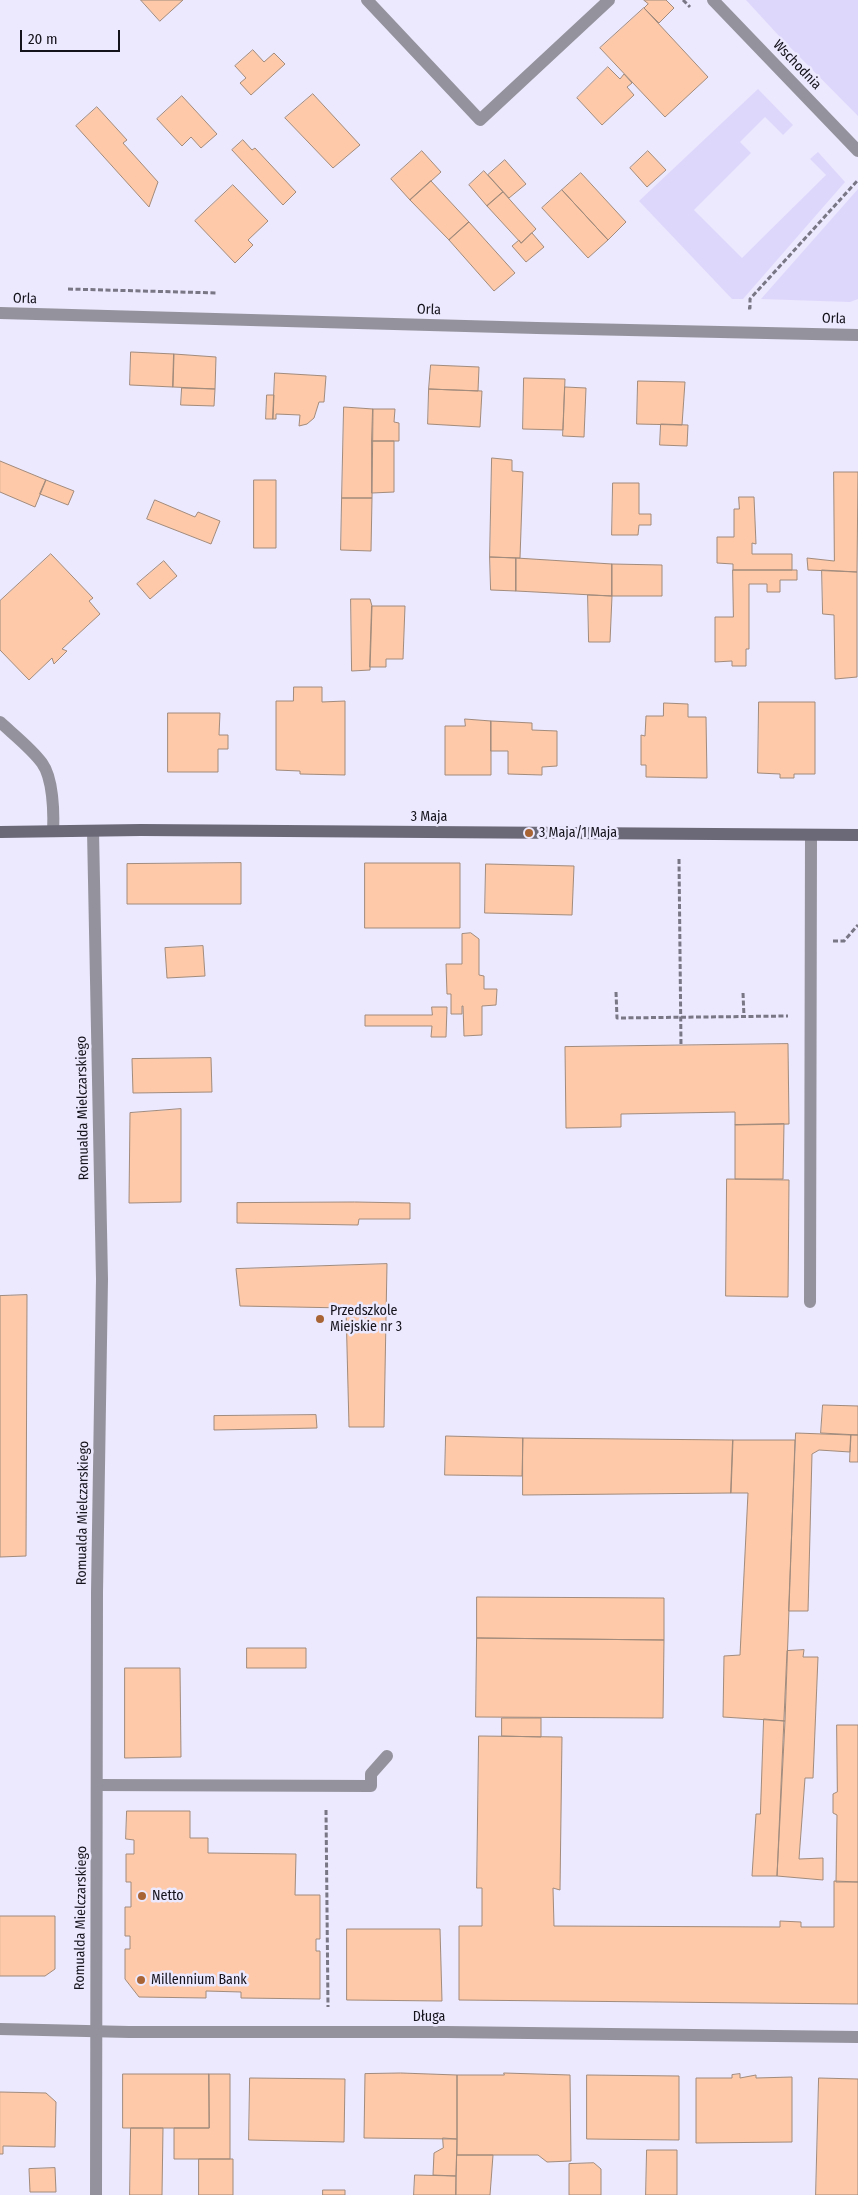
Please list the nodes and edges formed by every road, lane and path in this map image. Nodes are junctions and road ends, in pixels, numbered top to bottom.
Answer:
1 (367, 0) edge
2 (609, 0) edge
3 (714, 0) edge
4 (858, 152) edge
5 (858, 180) edge
6 (59, 288) dead end
7 (224, 293) dead end
8 (740, 308) dead end
9 (0, 313) edge
10 (858, 335) edge
11 (0, 722) edge
12 (53, 831) junction
13 (93, 831) junction
14 (0, 832) edge
15 (811, 835) junction
16 (858, 835) edge
17 (679, 859) dead end
18 (616, 992) dead end
19 (744, 993) dead end
20 (811, 1016) junction
21 (744, 1017) junction
22 (681, 1018) junction
23 (681, 1046) dead end
24 (810, 1302) dead end
25 (387, 1756) dead end
26 (97, 1785) junction
27 (326, 1786) junction
28 (328, 2007) dead end
29 (0, 2029) edge
30 (96, 2032) junction
31 (858, 2038) edge
32 (96, 2195) edge

1 - 2 street
3 - 4 street, Wschodnia
5 - 8 path
6 - 7 path
9 - 10 street, Orla
11 - 12 street
12 - 13 main road, 3 Maja
12 - 14 main road, 3 Maja
13 - 15 main road, 3 Maja
13 - 26 street, Romualda Mielczarskiego
15 - 16 main road, 3 Maja
15 - 20 street
17 - 22 path
18 - 22 path
19 - 21 path
20 - 21 path
20 - 24 street
21 - 22 path
22 - 23 path
25 - 27 street
26 - 27 street
26 - 30 street, Romualda Mielczarskiego
27 - 28 path
29 - 30 street, Długa
30 - 31 street, Długa
30 - 32 street, Romualda Mielczarskiego

